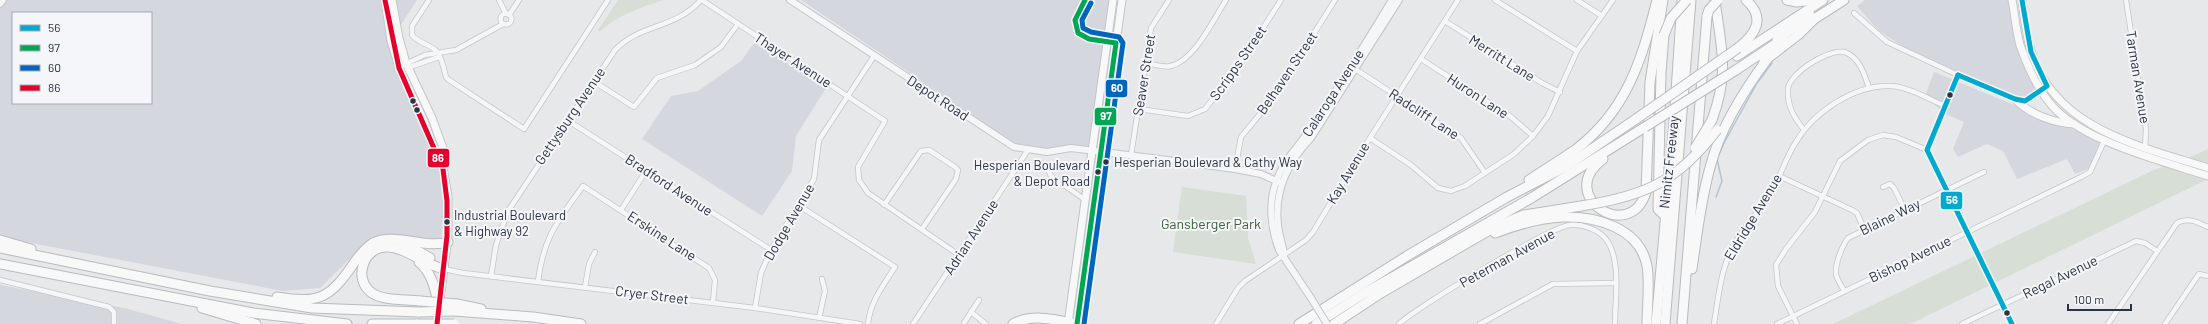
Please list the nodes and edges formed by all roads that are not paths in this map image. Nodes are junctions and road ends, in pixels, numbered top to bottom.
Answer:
1 (3, 0) edge
2 (385, 0) edge
3 (392, 0) edge
4 (429, 0) edge
5 (499, 0) edge
6 (519, 0) edge
7 (608, 0) edge
8 (702, 0) edge
9 (790, 0) edge
10 (1113, 0) edge
11 (1122, 0) edge
12 (1169, 0) edge
13 (1226, 0) edge
14 (1281, 0) edge
15 (1335, 0) edge
16 (1392, 0) edge
17 (1399, 0) edge
18 (1458, 0) edge
19 (1495, 0) edge
20 (1576, 0) edge
21 (1613, 0) edge
22 (1657, 0) edge
23 (1663, 0) edge
24 (1682, 0) edge
25 (1686, 0) edge
26 (1691, 0) edge
27 (1695, 0) edge
28 (1717, 0) edge
29 (1746, 0) edge
30 (1787, 0) edge
31 (1813, 0) edge
32 (1823, 0) edge
33 (1834, 0) edge
34 (1844, 0) edge
35 (2012, 0) edge
36 (2022, 0) edge
37 (2126, 0) edge
38 (0, 4) edge
39 (1854, 13) dead end
40 (508, 14) junction
41 (1602, 16) junction
42 (1815, 18) junction
43 (1445, 21) junction
44 (503, 24) junction
45 (738, 24) junction
46 (423, 45) junction
47 (1577, 51) junction
48 (1737, 52) junction
49 (439, 55) junction
50 (422, 56) junction
51 (874, 56) junction
52 (1757, 56) junction
53 (1768, 58) junction
54 (1421, 59) junction
55 (422, 63) junction
56 (1146, 63) junction
57 (407, 66) junction
58 (399, 67) junction
59 (1353, 68) junction
60 (1958, 75) junction
61 (593, 81) junction
62 (1869, 88) junction
63 (2044, 88) junction
64 (1560, 92) junction
65 (847, 96) junction
66 (1397, 96) junction
67 (2015, 99) junction
68 (1945, 106) junction
69 (1139, 110) junction
70 (567, 120) junction
71 (2074, 124) junction
72 (1645, 127) junction
73 (1804, 130) junction
74 (1533, 136) junction
75 (2107, 136) junction
76 (1370, 138) junction
77 (2122, 142) junction
78 (2145, 147) junction
79 (1028, 150) junction
80 (1927, 150) junction
81 (1092, 151) junction
82 (1101, 152) junction
83 (2143, 154) junction
84 (1131, 155) junction
85 (442, 162) junction
86 (1046, 165) dead end
87 (2208, 168) edge
88 (1235, 169) junction
89 (646, 171) junction
90 (1675, 172) junction
91 (1984, 172) dead end
92 (1485, 173) junction
93 (1779, 176) junction
94 (2208, 176) edge
95 (1279, 182) junction
96 (1883, 187) dead end
97 (1946, 190) junction
98 (1822, 196) junction
99 (1507, 197) junction
100 (1084, 199) junction
101 (798, 205) junction
102 (884, 205) junction
103 (621, 210) junction
104 (1905, 210) junction
105 (1664, 215) junction
106 (2208, 227) edge
107 (922, 229) junction
108 (1864, 229) junction
109 (1967, 232) junction
110 (0, 240) edge
111 (1472, 240) junction
112 (400, 241) junction
113 (448, 242) junction
114 (0, 248) edge
115 (771, 250) junction
116 (2158, 251) junction
117 (595, 252) dead end
118 (959, 255) junction
119 (1284, 255) junction
120 (412, 256) junction
121 (0, 264) edge
122 (92, 266) junction
123 (444, 268) junction
124 (491, 276) junction
125 (2208, 276) edge
126 (822, 278) dead end
127 (0, 280) edge
128 (538, 282) junction
129 (1616, 283) junction
130 (585, 287) junction
131 (1844, 292) junction
132 (251, 296) junction
133 (979, 300) dead end
134 (713, 303) junction
135 (2002, 305) junction
136 (439, 307) junction
137 (211, 308) junction
138 (456, 308) junction
139 (755, 308) junction
140 (971, 312) junction
141 (1794, 316) junction
142 (819, 318) junction
143 (114, 323) edge
144 (964, 323) dead end
145 (1073, 323) edge
146 (255, 324) edge
147 (347, 324) edge
148 (372, 324) edge
149 (418, 324) edge
150 (437, 324) edge
151 (454, 324) edge
152 (460, 324) edge
153 (581, 324) edge
154 (860, 324) edge
155 (868, 324) edge
156 (913, 324) edge
157 (986, 324) edge
158 (1013, 324) edge
159 (1216, 324) edge
160 (1299, 324) edge
161 (1316, 324) edge
162 (1327, 324) edge
163 (1334, 324) edge
164 (1399, 324) edge
165 (1480, 324) edge
166 (1615, 324) edge
167 (1646, 324) edge
168 (1656, 324) edge
169 (1665, 324) edge
170 (1671, 324) edge
171 (1683, 324) edge
172 (1714, 324) edge
173 (1777, 324) edge
174 (1797, 324) edge
175 (1962, 324) edge
176 (2012, 324) edge
177 (2108, 324) edge
178 (2165, 324) edge

1 - 38 street
2 - 58 main road
3 - 57 main road
4 - 46 street
5 - 40 street
6 - 40 street
7 - 49 street
8 - 45 street, Thayer Avenue
8 - 61 street, Gettysburg Avenue
9 - 51 street, Depot Road
10 - 81 main road
11 - 82 main road
12 - 56 street, Seaver Street
13 - 56 street
14 - 69 street, Scripps Street
15 - 88 street, Belhaven Street
16 - 59 street, Calaroga Avenue
17 - 59 street, Calaroga Avenue
18 - 43 street, Kay Avenue
19 - 47 street
20 - 41 street
21 - 41 street
22 - 99 highway
23 - 72 highway
24 - 105 highway, Nimitz Freeway
25 - 105 highway, bridge
26 - 169 highway
27 - 170 highway, Nimitz Freeway
28 - 90 highway, bridge
28 - 171 highway, bridge
29 - 48 highway
30 - 31 highway
32 - 48 highway
33 - 52 highway
34 - 42 highway
35 - 63 main road
36 - 63 main road
37 - 78 street, Tarman Avenue
39 - 60 street
40 - 44 street
40 - 44 street
41 - 47 street
42 - 52 highway
42 - 53 highway
43 - 54 street, Kay Avenue
43 - 64 street, Merritt Lane
44 - 49 street
45 - 61 street
45 - 65 street, Thayer Avenue
46 - 49 street
46 - 50 street
47 - 64 street
48 - 99 highway, bridge
49 - 50 street
49 - 55 street
50 - 55 street
50 - 57 street
51 - 65 street, Dodge Avenue
51 - 79 street, Depot Road
52 - 72 highway, bridge
53 - 90 highway, bridge
53 - 171 highway
54 - 66 street, Kay Avenue
54 - 74 street, Huron Lane
55 - 57 street
56 - 69 street, Seaver Street
57 - 58 street
57 - 85 main road
58 - 85 main road
59 - 66 street, Radcliff Lane
59 - 95 street, Calaroga Avenue
60 - 67 street
60 - 68 street
61 - 70 street, Gettysburg Avenue
62 - 68 street, Eldridge Avenue
62 - 73 street, Eldridge Avenue
62 - 73 street
63 - 67 street
63 - 71 main road
63 - 75 main road
64 - 74 street
65 - 101 street, Dodge Avenue
65 - 102 street, Thayer Avenue
66 - 76 street, Kay Avenue
66 - 92 street, Radcliff Lane
67 - 71 main road
68 - 80 street
69 - 84 street, Seaver Street
70 - 89 street, Bradford Avenue
70 - 124 street, Gettysburg Avenue
71 - 75 main road
72 - 161 highway
73 - 93 street, Eldridge Avenue
74 - 92 street
75 - 77 main road
75 - 109 street, Bishop Avenue
76 - 92 street
76 - 119 street, Kay Avenue
77 - 78 main road
77 - 83 main road
78 - 83 street, Tarman Avenue
78 - 87 main road
79 - 81 street, Depot Road
79 - 118 street, Adrian Avenue
80 - 97 street
80 - 98 street
81 - 82 street, Depot Road
81 - 100 main road
82 - 84 street, Depot Road
82 - 145 main road
83 - 94 main road
84 - 88 street, Depot Road
85 - 113 main road
86 - 100 street
88 - 95 street, Depot Road
89 - 103 street
89 - 115 street, Bradford Avenue
90 - 111 highway, bridge
91 - 97 street, Blaine Way
93 - 98 street
93 - 172 street, Eldridge Avenue
95 - 119 street, Calaroga Avenue
96 - 104 street
97 - 104 street, Blaine Way
97 - 109 street
98 - 108 street
98 - 141 street
99 - 160 highway
100 - 145 main road
101 - 115 street, Dodge Avenue
101 - 155 street
102 - 107 street
102 - 107 street
103 - 128 street, Erskine Lane
103 - 134 street, Erskine Lane
104 - 108 street, Blaine Way
105 - 168 highway, Nimitz Freeway
106 - 116 street
107 - 118 street
108 - 131 street, Blaine Way
109 - 131 street, Bishop Avenue
109 - 135 street
110 - 122 highway
111 - 163 highway
111 - 167 highway
112 - 113 highway
112 - 123 highway
112 - 132 highway
113 - 123 main road
114 - 122 highway
115 - 139 street, Dodge Avenue
116 - 135 street, Regal Avenue
116 - 177 street
117 - 130 street
118 - 156 street, Adrian Avenue
119 - 159 street, Kay Avenue
119 - 162 street, Calaroga Avenue, bridge
120 - 123 highway
120 - 136 highway
120 - 138 highway, bridge
121 - 137 highway
122 - 132 highway
123 - 124 street, Cryer Street
123 - 136 main road
124 - 128 street, Cryer Street
125 - 178 street
126 - 142 street
127 - 143 street
128 - 130 street, Cryer Street
129 - 164 street, Peterman Avenue
129 - 165 street
129 - 166 street, Peterman Avenue
130 - 134 street, Cryer Street
131 - 141 street, Bishop Avenue
132 - 138 highway, bridge
133 - 140 street
134 - 139 street, Cryer Street
135 - 175 street, Regal Avenue
135 - 176 street
136 - 150 main road
137 - 146 highway
137 - 147 highway
138 - 153 highway
139 - 142 street, Cryer Street
140 - 144 street
140 - 157 street
141 - 173 street, Bishop Avenue
141 - 174 street
142 - 154 street, Cryer Street
145 - 158 highway
148 - 149 highway
149 - 151 highway, bridge
151 - 152 highway

